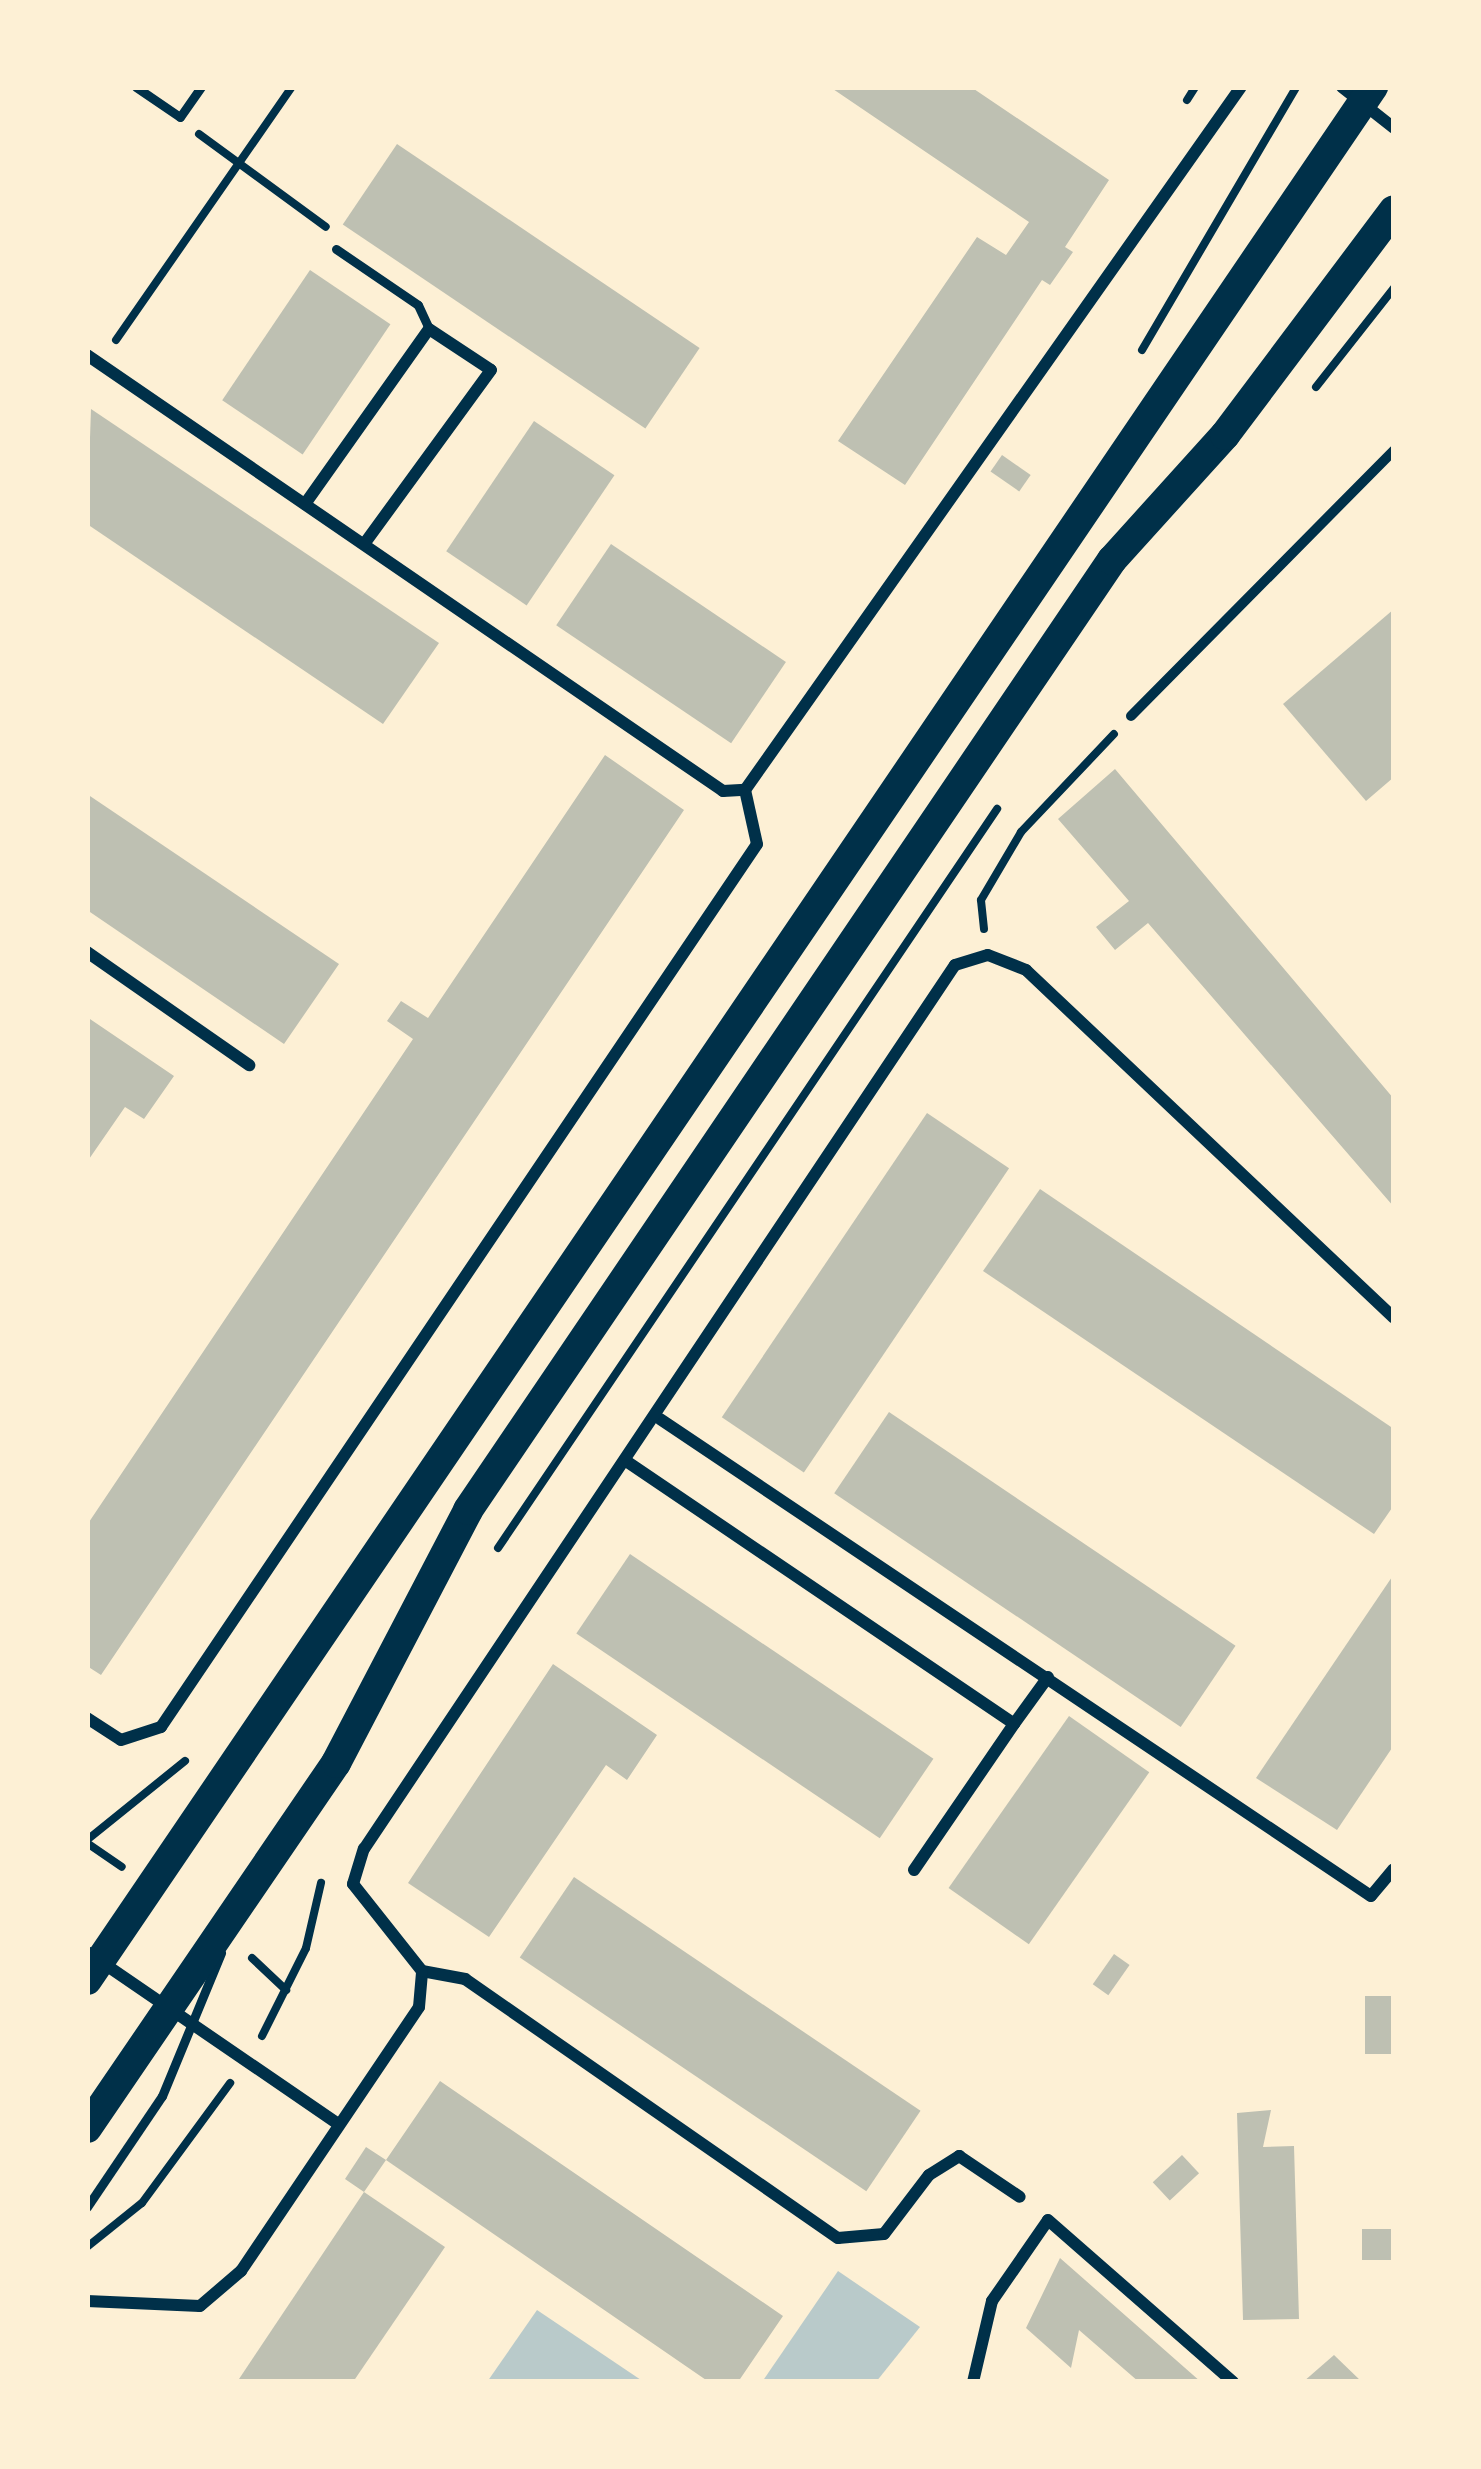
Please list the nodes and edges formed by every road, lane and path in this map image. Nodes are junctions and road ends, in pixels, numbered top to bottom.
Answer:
1 (136, 87) edge
2 (201, 87) edge
3 (292, 87) edge
4 (1196, 87) edge
5 (1240, 87) edge
6 (1359, 92) edge
7 (1186, 100) dead end
8 (180, 117) junction
9 (1394, 128) edge
10 (242, 164) junction
11 (1394, 209) edge
12 (336, 249) joint
13 (1394, 288) edge
14 (429, 329) junction
15 (102, 331) dead end
16 (87, 355) edge
17 (1310, 394) dead end
18 (1394, 450) edge
19 (305, 504) junction
20 (364, 544) junction
21 (1131, 716) joint
22 (745, 790) junction
23 (1005, 796) dead end
24 (87, 952) edge
25 (988, 955) junction
26 (249, 1065) dead end
27 (1394, 1318) edge
28 (660, 1419) junction
29 (629, 1463) junction
30 (493, 1554) dead end
31 (1048, 1677) junction
32 (87, 1718) edge
33 (1015, 1724) junction
34 (914, 1870) dead end
35 (1394, 1870) edge
36 (324, 1872) dead end
37 (91, 1965) edge
38 (422, 1971) junction
39 (286, 1990) dead end
40 (186, 2016) junction
41 (196, 2117) dead end
42 (338, 2124) junction
43 (87, 2128) edge
44 (1020, 2197) dead end
45 (87, 2207) edge
46 (87, 2247) edge
47 (87, 2301) edge
48 (973, 2382) edge
49 (1233, 2382) edge

1 - 8 lane
2 - 8 lane
3 - 10 path
4 - 7 path
5 - 22 street
6 - 9 street
6 - 37 main road
8 - 10 path
10 - 12 path
10 - 15 path
11 - 40 main road
12 - 14 lane
13 - 17 path
14 - 19 street
14 - 20 street
16 - 19 street
18 - 21 street
19 - 20 street
20 - 22 street
21 - 25 path
22 - 32 street
23 - 30 path
24 - 26 street
25 - 27 street
25 - 28 street
28 - 29 street
28 - 31 street
29 - 33 street
29 - 38 street
31 - 33 street
31 - 35 street
33 - 34 street
36 - 39 path
37 - 40 street
38 - 42 street
38 - 44 street
40 - 42 street
40 - 43 main road
40 - 45 lane
41 - 46 path
42 - 47 street
48 - 49 street

